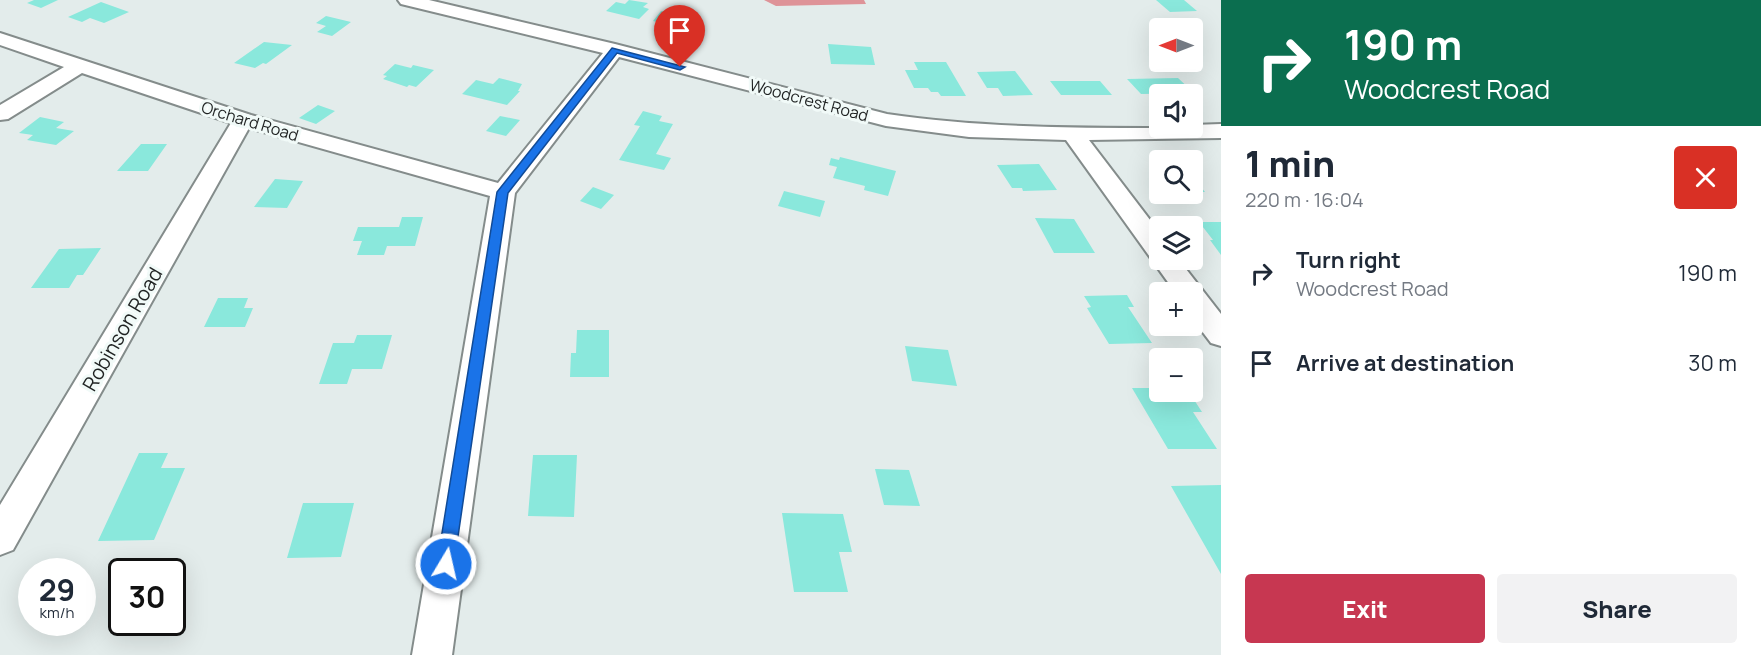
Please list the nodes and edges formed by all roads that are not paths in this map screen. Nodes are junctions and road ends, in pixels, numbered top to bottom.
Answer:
1 (407, 0) edge
2 (0, 39) edge
3 (615, 50) junction
4 (78, 67) junction
5 (0, 114) edge
6 (243, 120) junction
7 (1221, 131) edge
8 (1072, 133) junction
9 (503, 192) junction
10 (1149, 237) edge
11 (1173, 270) edge
12 (1182, 282) edge
13 (1203, 311) edge
14 (1221, 335) edge
15 (0, 538) edge
16 (432, 655) edge

1 - 3 street, Woodcrest Road
2 - 4 street, Orchard Road
3 - 8 street, Woodcrest Road
3 - 9 street
4 - 5 street
4 - 6 street, Orchard Road
6 - 9 street, Orchard Road
6 - 15 street, Robinson Road
7 - 8 street, Woodcrest Road
8 - 10 street
9 - 16 street
11 - 12 street
13 - 14 street

